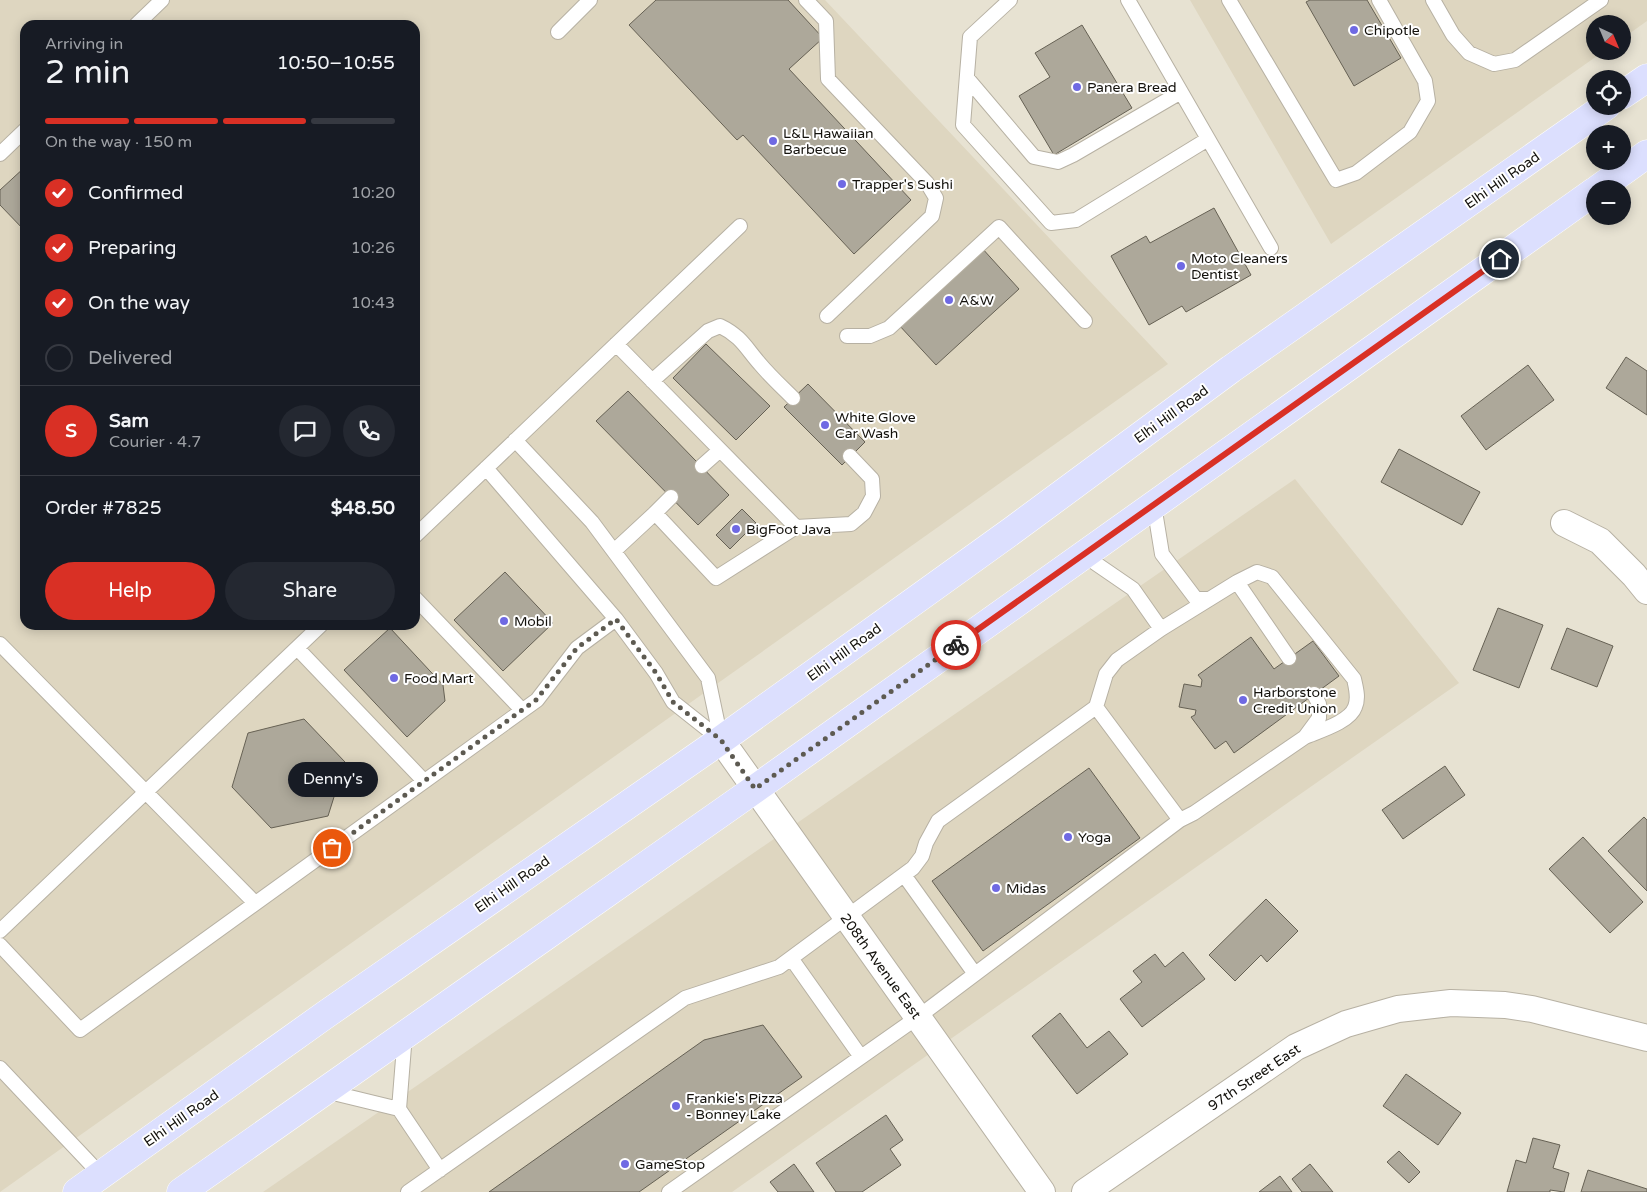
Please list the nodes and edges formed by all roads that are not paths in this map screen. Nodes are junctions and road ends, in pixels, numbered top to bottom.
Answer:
1 (162, 0) edge
2 (590, 0) edge
3 (806, 0) edge
4 (1010, 0) edge
5 (1128, 0) edge
6 (1229, 0) edge
7 (1379, 0) edge
8 (1434, 0) edge
9 (1601, 0) edge
10 (141, 20) edge
11 (558, 32) dead end
12 (967, 78) junction
13 (1647, 78) edge
14 (1631, 89) edge
15 (1181, 92) junction
16 (1593, 115) edge
17 (20, 135) edge
18 (1208, 139) junction
19 (0, 154) edge
20 (1647, 154) edge
21 (1611, 180) edge
22 (1586, 197) edge
23 (740, 226) dead end
24 (1271, 248) dead end
25 (827, 316) dead end
26 (1085, 321) dead end
27 (847, 336) dead end
28 (616, 344) junction
29 (652, 381) junction
30 (793, 398) dead end
31 (515, 440) junction
32 (720, 450) junction
33 (850, 456) dead end
34 (702, 466) dead end
35 (486, 468) junction
36 (671, 497) dead end
37 (1154, 505) junction
38 (655, 513) junction
39 (1564, 523) dead end
40 (796, 527) junction
41 (420, 531) edge
42 (614, 551) junction
43 (1082, 554) junction
44 (1237, 582) junction
45 (1647, 591) edge
46 (1208, 599) junction
47 (420, 603) edge
48 (616, 619) junction
49 (1161, 628) junction
50 (316, 630) edge
51 (0, 644) edge
52 (297, 648) junction
53 (1290, 658) dead end
54 (1314, 694) dead end
55 (1096, 707) junction
56 (522, 710) junction
57 (1305, 737) junction
58 (721, 740) junction
59 (424, 781) junction
60 (755, 789) junction
61 (146, 792) junction
62 (1180, 820) junction
63 (904, 875) junction
64 (255, 903) junction
65 (846, 917) junction
66 (0, 931) edge
67 (0, 945) edge
68 (791, 958) junction
69 (975, 974) junction
70 (918, 1017) junction
71 (405, 1034) junction
72 (1647, 1038) edge
73 (861, 1057) junction
74 (0, 1068) edge
75 (324, 1090) junction
76 (399, 1109) junction
77 (440, 1170) junction
78 (100, 1175) junction
79 (77, 1192) edge
80 (181, 1192) edge
81 (408, 1192) edge
82 (669, 1192) edge
83 (1042, 1192) edge
84 (1086, 1192) edge

1 - 10 lane
2 - 11 lane
3 - 25 lane
4 - 12 lane
5 - 15 lane
6 - 7 lane
8 - 9 lane
12 - 15 lane
12 - 18 lane
13 - 14 main road
15 - 18 lane
16 - 58 main road, Elhi Hill Road
17 - 19 lane
18 - 24 lane
20 - 21 main road
22 - 37 main road
23 - 28 lane
26 - 27 lane
28 - 29 lane
28 - 31 lane
29 - 30 lane
29 - 32 lane
31 - 35 lane
31 - 42 lane
32 - 34 lane
32 - 40 lane
33 - 40 lane
35 - 41 lane
35 - 48 lane
36 - 38 lane
37 - 43 main road
37 - 46 lane
38 - 40 lane
38 - 42 lane
39 - 45 street
42 - 58 lane
43 - 49 lane
43 - 60 main road
44 - 46 lane
44 - 53 lane
44 - 57 lane
46 - 49 lane
47 - 56 lane
48 - 56 lane
48 - 58 lane
49 - 55 lane
50 - 52 lane
51 - 61 lane
52 - 59 lane
52 - 61 lane
54 - 57 lane
55 - 62 lane
55 - 63 lane
56 - 59 lane
57 - 62 lane
58 - 60 street, 208th Avenue East
58 - 78 main road, Elhi Hill Road
59 - 64 lane
60 - 65 street, 208th Avenue East
60 - 71 main road
61 - 64 lane
61 - 66 lane
62 - 69 lane
63 - 65 lane
63 - 69 lane
64 - 67 lane
65 - 68 lane
65 - 70 street, 208th Avenue East
68 - 73 lane
68 - 77 lane
69 - 70 lane
70 - 73 lane
70 - 83 street, 208th Avenue East
71 - 75 main road
71 - 76 lane
72 - 84 street, 97th Street East
73 - 82 lane
74 - 78 lane
75 - 76 lane
75 - 80 main road
76 - 77 lane
77 - 81 lane
78 - 79 main road, Elhi Hill Road

